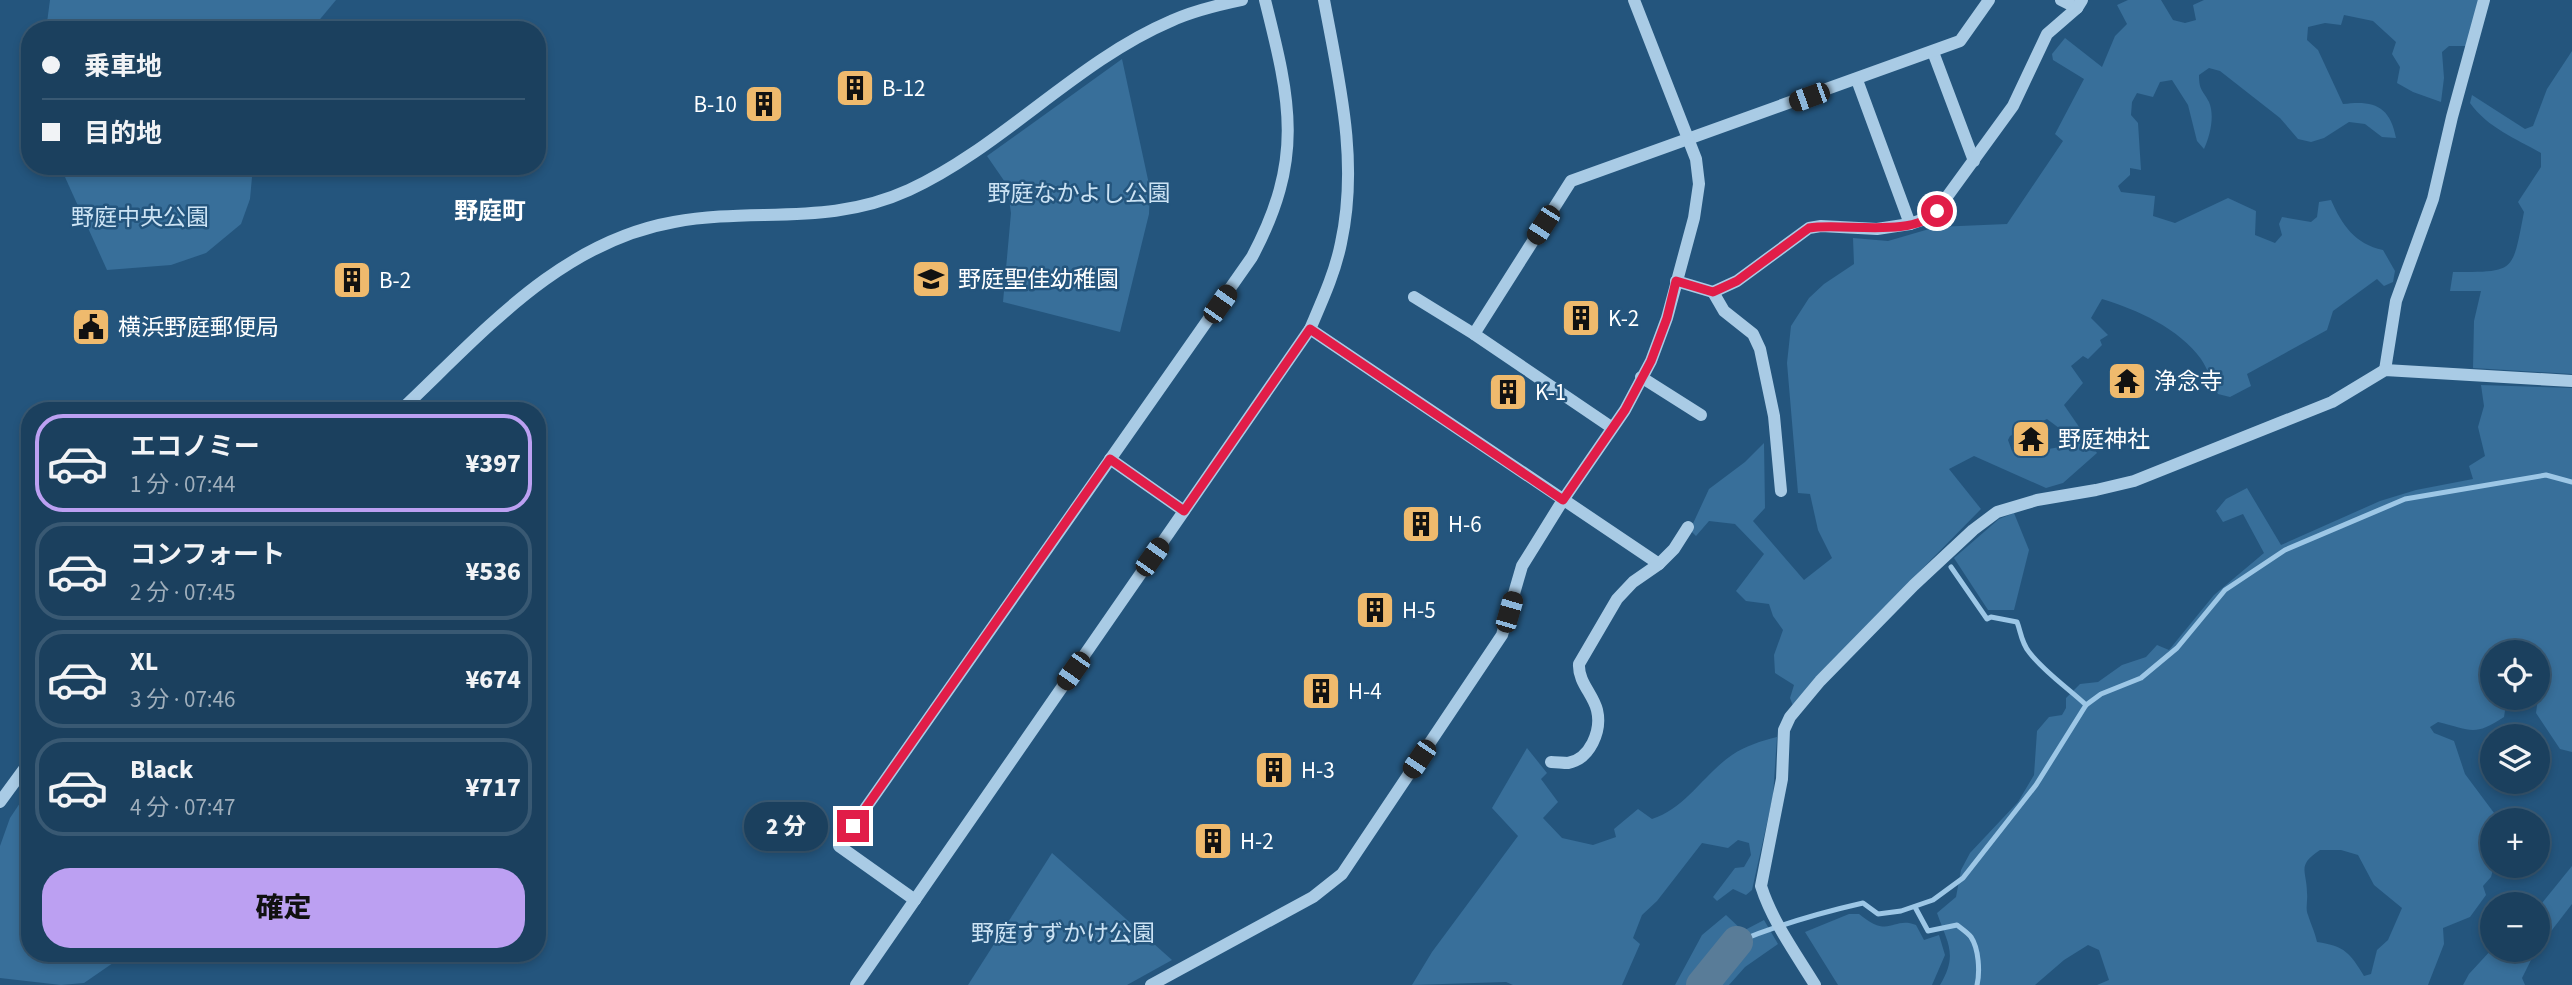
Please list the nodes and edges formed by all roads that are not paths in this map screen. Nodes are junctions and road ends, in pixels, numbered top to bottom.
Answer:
1 (1242, 0) edge
2 (1265, 0) edge
3 (1324, 0) edge
4 (1634, 0) edge
5 (1989, 0) edge
6 (2061, 0) edge
7 (2484, 0) edge
8 (2079, 4) edge
9 (1933, 52) junction
10 (1857, 80) junction
11 (1689, 140) junction
12 (1974, 161) junction
13 (1910, 224) junction
14 (1676, 281) junction
15 (1713, 292) junction
16 (1414, 297) dead end
17 (1310, 329) junction
18 (1474, 334) junction
19 (2385, 370) junction
20 (1641, 377) junction
21 (2572, 381) edge
22 (410, 402) edge
23 (1700, 415) dead end
24 (1611, 427) junction
25 (1110, 459) junction
26 (1781, 491) dead end
27 (1563, 500) junction
28 (1184, 511) junction
29 (1688, 527) dead end
30 (1659, 564) junction
31 (1551, 762) dead end
32 (21, 773) edge
33 (0, 802) edge
34 (915, 901) junction
35 (856, 985) edge
36 (1151, 985) edge
37 (1815, 985) edge

1 - 22 street
2 - 25 street
3 - 17 street
4 - 11 street
5 - 9 street
6 - 8 street
7 - 19 street
8 - 12 street
9 - 10 street
9 - 12 street
10 - 11 street
10 - 13 street
11 - 14 street
11 - 18 street
12 - 13 street
13 - 15 street
14 - 15 street
14 - 20 street
15 - 26 street
16 - 18 street
17 - 27 street
17 - 28 street
18 - 24 street
19 - 21 street
19 - 37 street
20 - 23 street
20 - 24 street
24 - 27 street
25 - 28 street
25 - 34 street
27 - 30 street
27 - 36 street
28 - 34 street
29 - 30 street
30 - 31 street
32 - 33 street
34 - 35 street

